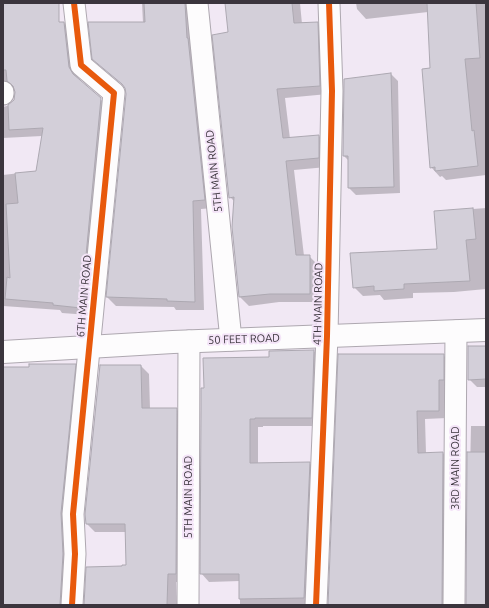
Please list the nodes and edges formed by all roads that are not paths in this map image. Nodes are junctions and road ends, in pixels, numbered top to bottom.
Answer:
1 (74, 3) edge
2 (197, 3) edge
3 (329, 3) edge
4 (486, 330) edge
5 (456, 331) junction
6 (328, 336) junction
7 (231, 340) junction
8 (189, 341) junction
9 (90, 347) junction
10 (3, 352) edge
11 (72, 605) edge
12 (188, 605) edge
13 (316, 605) edge
14 (454, 605) edge

1 - 9 street, 6TH MAIN ROAD
2 - 7 street, 5TH MAIN ROAD
3 - 6 street, 4TH MAIN ROAD
4 - 5 main road, 50 FEET ROAD
5 - 6 main road, 50 FEET ROAD
5 - 14 street, 3RD MAIN ROAD
6 - 7 main road, 50 FEET ROAD
6 - 13 street, 4TH MAIN ROAD
7 - 8 main road, 50 FEET ROAD
8 - 9 main road, 50 FEET ROAD
8 - 12 street, 5TH MAIN ROAD
9 - 10 main road, 50 FEET ROAD
9 - 11 street, 6TH MAIN ROAD

